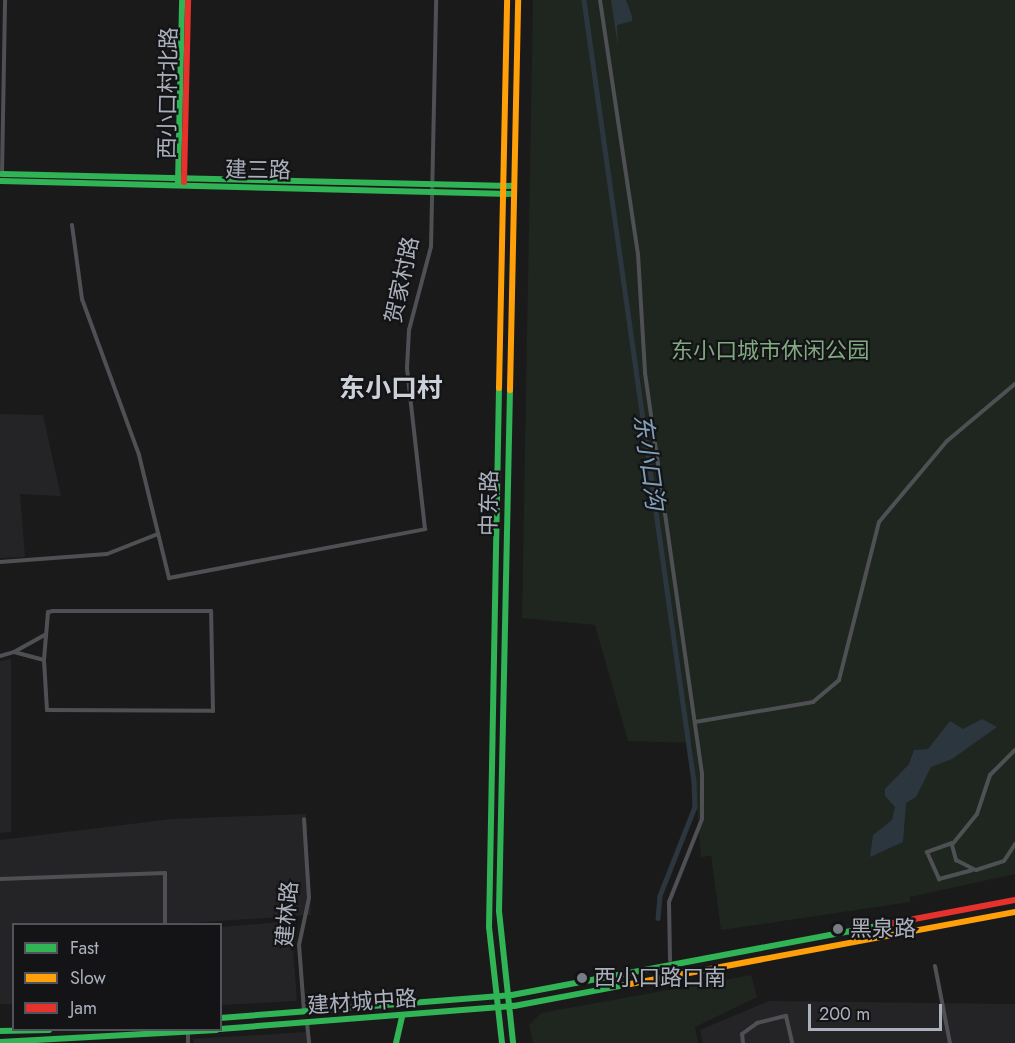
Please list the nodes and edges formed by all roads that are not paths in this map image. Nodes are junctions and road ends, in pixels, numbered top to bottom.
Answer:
1 (4, 0) edge
2 (182, 0) edge
3 (188, 0) edge
4 (436, 0) edge
5 (507, 0) edge
6 (518, 0) edge
7 (600, 0) edge
8 (2, 178) joint
9 (181, 182) junction
10 (432, 184) junction
11 (503, 186) junction
12 (514, 186) junction
13 (432, 192) junction
14 (503, 194) junction
15 (513, 194) junction
16 (72, 225) dead end
17 (1015, 384) edge
18 (158, 534) junction
19 (0, 562) edge
20 (45, 634) junction
21 (14, 652) junction
22 (0, 656) edge
23 (44, 660) junction
24 (695, 722) junction
25 (1015, 750) edge
26 (304, 819) dead end
27 (952, 843) junction
28 (1015, 844) edge
29 (973, 870) junction
30 (0, 879) edge
31 (1015, 900) edge
32 (1015, 912) edge
33 (165, 923) edge
34 (670, 960) dead end
35 (935, 966) dead end
36 (504, 996) junction
37 (493, 998) junction
38 (506, 1007) junction
39 (495, 1009) junction
40 (304, 1012) junction
41 (402, 1017) junction
42 (222, 1018) edge
43 (307, 1023) junction
44 (222, 1029) edge
45 (178, 1031) edge
46 (191, 1031) edge
47 (0, 1042) edge
48 (188, 1043) edge
49 (309, 1043) edge
50 (396, 1043) edge
51 (502, 1043) edge
52 (513, 1043) edge
53 (742, 1043) edge
54 (792, 1043) edge
55 (950, 1043) edge

1 - 8 street
2 - 9 main road, 西小口村北路
3 - 9 main road, 西小口村北路
4 - 10 street, 贺家村路
5 - 11 main road, 中东路
6 - 12 main road, 中东路
7 - 24 street
8 - 9 main road, 建三路
9 - 10 main road, 建三路
9 - 13 main road, 建三路
10 - 11 main road, 建三路
10 - 13 street, 贺家村路
11 - 12 main road, 建三路
11 - 14 main road, 中东路
12 - 15 main road, 中东路
13 - 14 main road, 建三路
13 - 18 street, 贺家村路
14 - 15 main road, 建三路
14 - 37 main road, 中东路
15 - 36 main road, 中东路
16 - 18 street
17 - 24 street
18 - 19 street
20 - 21 street
20 - 23 street
20 - 23 street
21 - 22 street
21 - 23 street
24 - 34 street
25 - 27 street
26 - 40 street, 建林路
27 - 29 street
27 - 29 street
28 - 29 street
30 - 33 street
31 - 36 main road
32 - 38 main road
35 - 55 street
36 - 37 main road
36 - 38 main road, 中东路
37 - 39 main road, 中东路
37 - 40 main road, 建材城中路
38 - 39 main road, 建材城中路
38 - 52 main road, 中东路
39 - 41 main road, 建材城中路
39 - 51 main road, 中东路
40 - 42 main road, 建材城中路
41 - 43 main road, 建材城中路
41 - 50 main road
43 - 44 main road, 建材城中路
43 - 49 street
45 - 46 main road, 建材城中路
45 - 47 main road, 建材城中路
46 - 48 street
53 - 54 street

